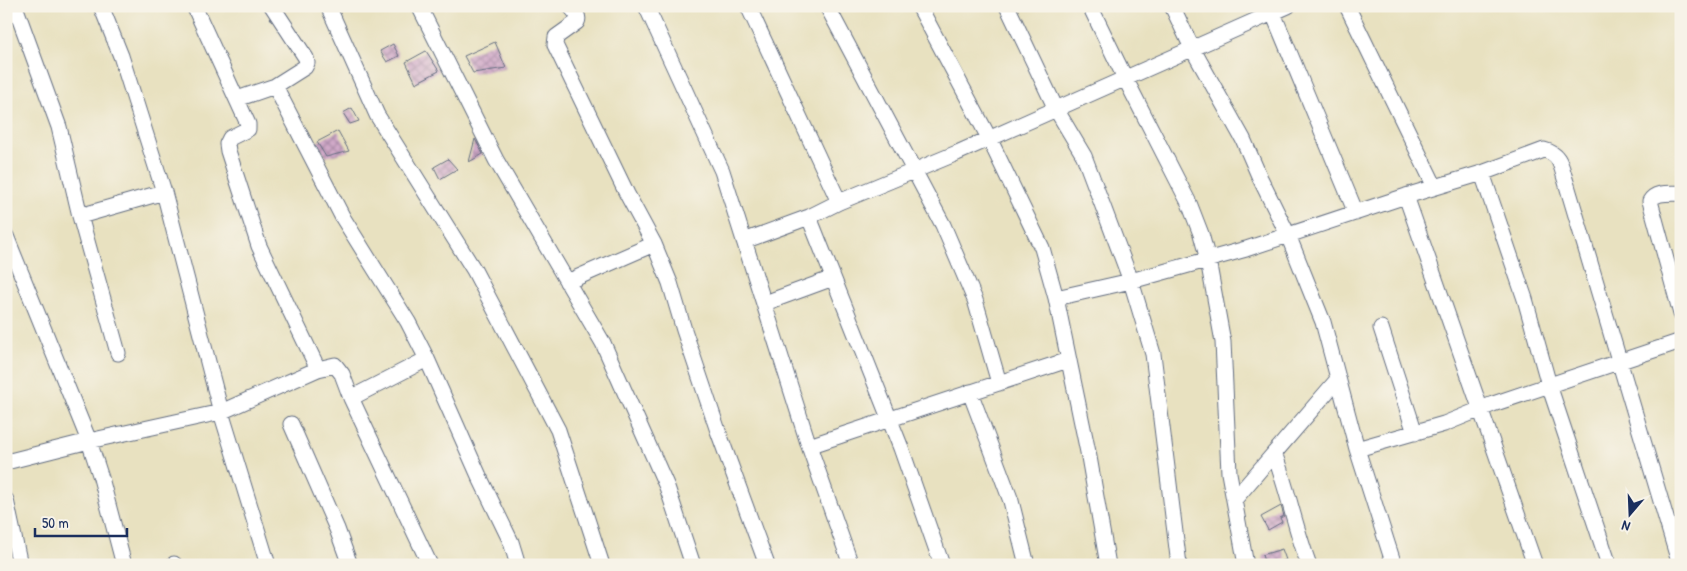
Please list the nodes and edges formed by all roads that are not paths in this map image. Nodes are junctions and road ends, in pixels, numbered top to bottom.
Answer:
1 (15, 6) edge
2 (101, 6) edge
3 (194, 6) edge
4 (272, 6) edge
5 (328, 6) edge
6 (419, 6) edge
7 (570, 6) edge
8 (646, 6) edge
9 (748, 6) edge
10 (827, 6) edge
11 (919, 6) edge
12 (1007, 6) edge
13 (1090, 6) edge
14 (1172, 6) edge
15 (1288, 6) edge
16 (1347, 6) edge
17 (1272, 10) edge
18 (1192, 48) junction
19 (1125, 78) junction
20 (275, 86) junction
21 (236, 99) junction
22 (1056, 109) junction
23 (989, 138) junction
24 (915, 170) junction
25 (1482, 173) junction
26 (1435, 187) junction
27 (164, 192) junction
28 (1681, 193) edge
29 (1406, 196) junction
30 (839, 202) junction
31 (1356, 212) junction
32 (80, 216) junction
33 (809, 217) junction
34 (1288, 235) junction
35 (6, 236) edge
36 (744, 241) junction
37 (654, 244) junction
38 (1208, 260) junction
39 (833, 278) junction
40 (1131, 281) junction
41 (567, 282) junction
42 (1056, 298) junction
43 (765, 303) junction
44 (1681, 314) edge
45 (1381, 328) dead end
46 (1681, 341) edge
47 (118, 353) dead end
48 (427, 359) junction
49 (1068, 360) junction
50 (1618, 362) junction
51 (318, 369) junction
52 (1338, 379) junction
53 (999, 383) junction
54 (1549, 385) junction
55 (970, 392) junction
56 (351, 398) junction
57 (1482, 409) junction
58 (221, 412) junction
59 (889, 419) junction
60 (290, 424) dead end
61 (1415, 433) junction
62 (89, 441) junction
63 (809, 446) junction
64 (1357, 449) junction
65 (1274, 453) junction
66 (6, 462) edge
67 (6, 500) edge
68 (1234, 500) junction
69 (20, 565) edge
70 (124, 565) edge
71 (268, 565) edge
72 (350, 565) edge
73 (430, 565) edge
74 (518, 565) edge
75 (602, 565) edge
76 (693, 565) edge
77 (767, 565) edge
78 (851, 565) edge
79 (942, 565) edge
80 (1027, 565) edge
81 (1108, 565) edge
82 (1179, 565) edge
83 (1246, 565) edge
84 (1309, 565) edge
85 (1394, 565) edge
86 (1535, 565) edge
87 (1609, 565) edge
88 (1680, 565) edge

1 - 32 street
2 - 27 street
3 - 21 street
4 - 20 street
5 - 75 street
6 - 41 street
7 - 37 street
8 - 36 street
9 - 30 street
10 - 24 street
11 - 23 street
12 - 22 street
13 - 19 street
14 - 18 street
15 - 17 street
16 - 26 street
17 - 18 street
17 - 31 street
18 - 19 street
18 - 34 street
19 - 22 street
19 - 38 street
20 - 21 street
20 - 48 street
21 - 51 street
22 - 23 street
22 - 40 street
23 - 24 street
23 - 42 street
24 - 30 street
24 - 53 street
25 - 26 street
25 - 50 street
25 - 54 street
26 - 29 street
27 - 32 street
27 - 58 street
28 - 44 street
29 - 31 street
29 - 57 street
30 - 33 street
31 - 34 street
32 - 47 street
33 - 36 street
33 - 39 street
34 - 38 street
34 - 52 street
35 - 62 street
36 - 43 street
37 - 41 street
37 - 77 street
38 - 40 street
38 - 68 street
39 - 43 street
39 - 59 street
40 - 42 street
40 - 82 street
41 - 76 street
42 - 49 street
43 - 63 street
45 - 61 street
46 - 50 street
48 - 56 street
48 - 74 street
49 - 53 street
49 - 81 street
50 - 54 street
50 - 88 street
51 - 56 street
51 - 58 street
52 - 64 street
52 - 65 street
53 - 55 street
54 - 57 street
54 - 87 street
55 - 59 street
55 - 80 street
56 - 73 street
57 - 61 street
57 - 86 street
58 - 62 street
58 - 71 street
59 - 63 street
59 - 79 street
60 - 72 street
61 - 64 street
62 - 66 street
62 - 70 street
63 - 78 street
64 - 85 street
65 - 68 street
65 - 84 street
67 - 69 street
68 - 83 street

